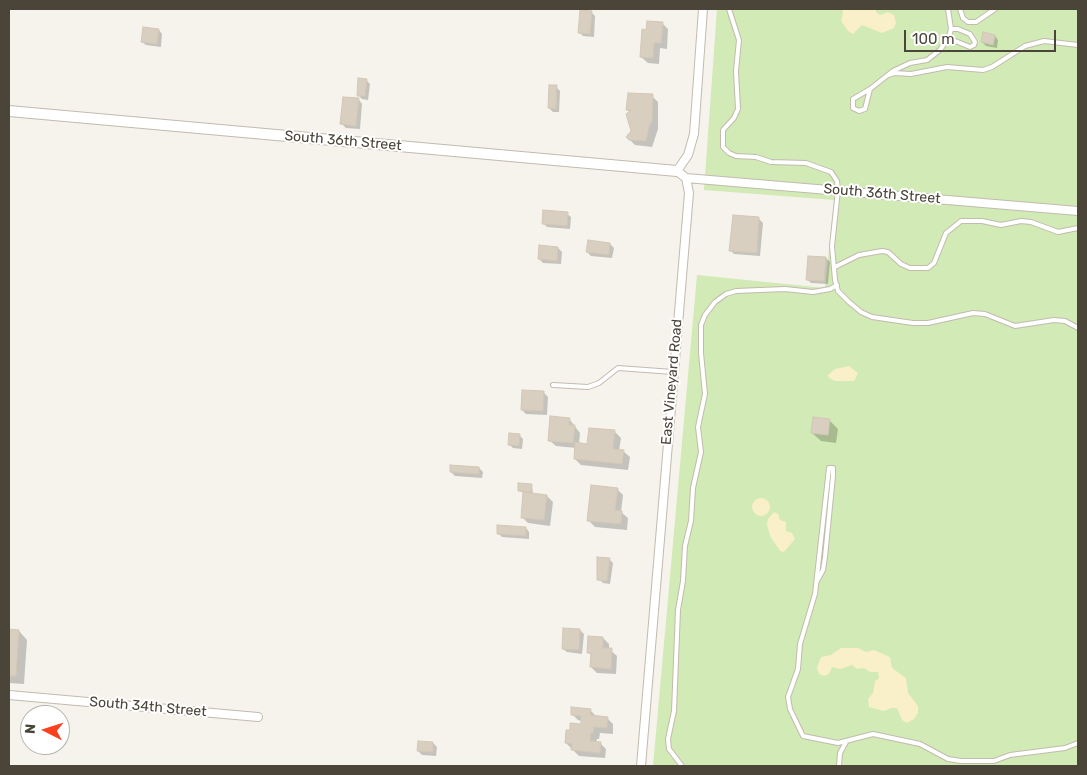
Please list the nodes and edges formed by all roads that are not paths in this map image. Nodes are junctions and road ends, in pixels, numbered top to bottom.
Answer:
1 (703, 9) edge
2 (729, 9) edge
3 (948, 9) edge
4 (960, 9) edge
5 (995, 9) edge
6 (951, 29) junction
7 (948, 38) junction
8 (1078, 45) edge
9 (888, 75) junction
10 (870, 90) junction
11 (9, 111) edge
12 (677, 171) junction
13 (686, 178) junction
14 (838, 190) junction
15 (1078, 211) edge
16 (1078, 228) edge
17 (835, 267) junction
18 (837, 285) junction
19 (1078, 328) edge
20 (672, 372) junction
21 (552, 385) dead end
22 (817, 581) junction
23 (9, 695) edge
24 (258, 717) dead end
25 (846, 742) junction
26 (1078, 743) edge
27 (641, 766) edge
28 (682, 766) edge
29 (839, 766) edge

1 - 12 street
2 - 14 lane
3 - 6 lane
4 - 5 lane
6 - 7 lane
6 - 7 lane
7 - 9 lane
8 - 9 lane
9 - 10 lane
10 - 10 lane
11 - 12 street, South 36th Street
12 - 13 street
13 - 14 street, South 36th Street
13 - 20 street, East Vineyard Road
14 - 15 street, South 36th Street
14 - 17 lane
16 - 17 lane
17 - 18 lane
18 - 19 lane
18 - 28 lane
20 - 21 lane
20 - 27 street, East Vineyard Road
22 - 22 lane
22 - 25 lane
23 - 24 street, South 34th Street
25 - 26 lane
25 - 29 lane

